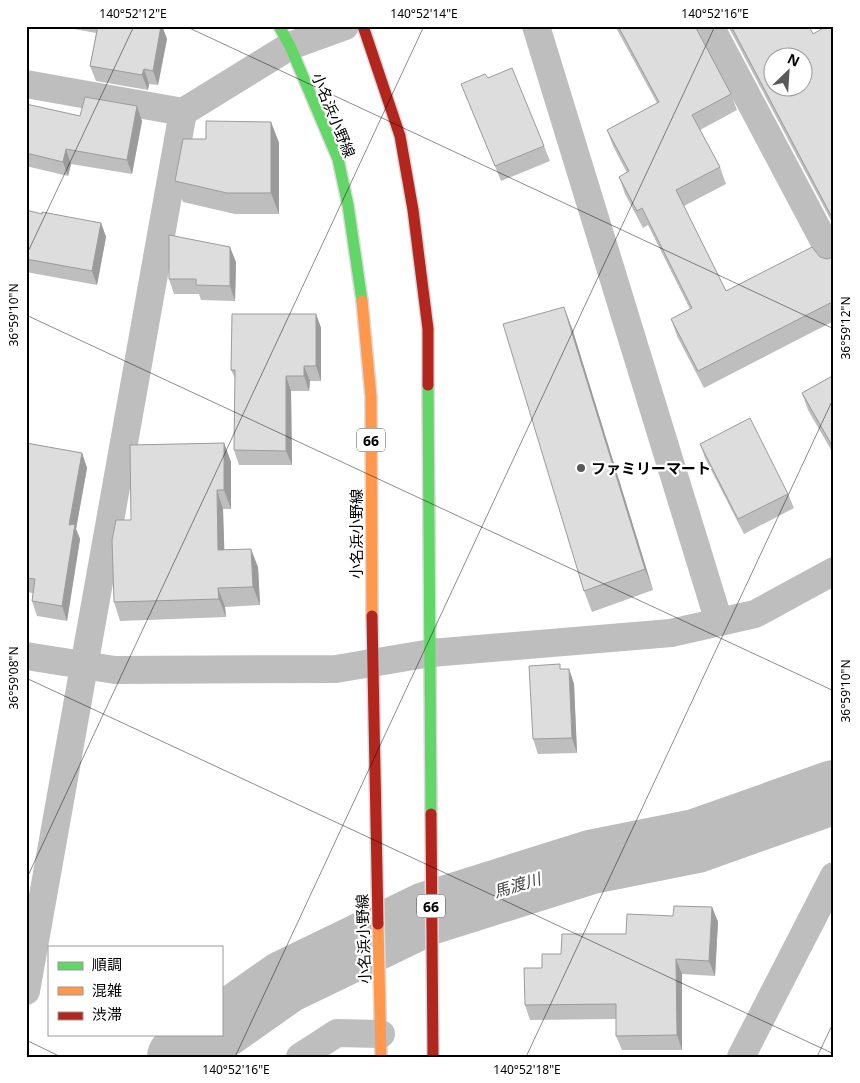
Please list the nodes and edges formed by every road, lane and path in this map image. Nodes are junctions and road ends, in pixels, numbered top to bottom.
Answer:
1 (345, 26) edge
2 (363, 26) edge
3 (536, 26) edge
4 (710, 26) edge
5 (284, 36) edge
6 (26, 84) edge
7 (183, 112) junction
8 (834, 260) edge
9 (834, 571) edge
10 (719, 622) junction
11 (431, 653) junction
12 (26, 656) edge
13 (83, 664) junction
14 (372, 664) junction
15 (834, 876) edge
16 (26, 991) edge
17 (381, 1033) edge
18 (300, 1057) edge
19 (433, 1057) edge
20 (741, 1057) edge

1 - 5 street
2 - 11 main road, 66
3 - 10 street
4 - 8 street
5 - 7 street
5 - 14 main road, 小名浜小野線 / 66
6 - 7 street
7 - 13 street
9 - 10 street
10 - 11 street
11 - 14 street
11 - 19 main road, 66
12 - 13 street
13 - 14 street
13 - 16 street
14 - 17 main road, 小名浜小野線 / 66
15 - 20 street
17 - 18 street

